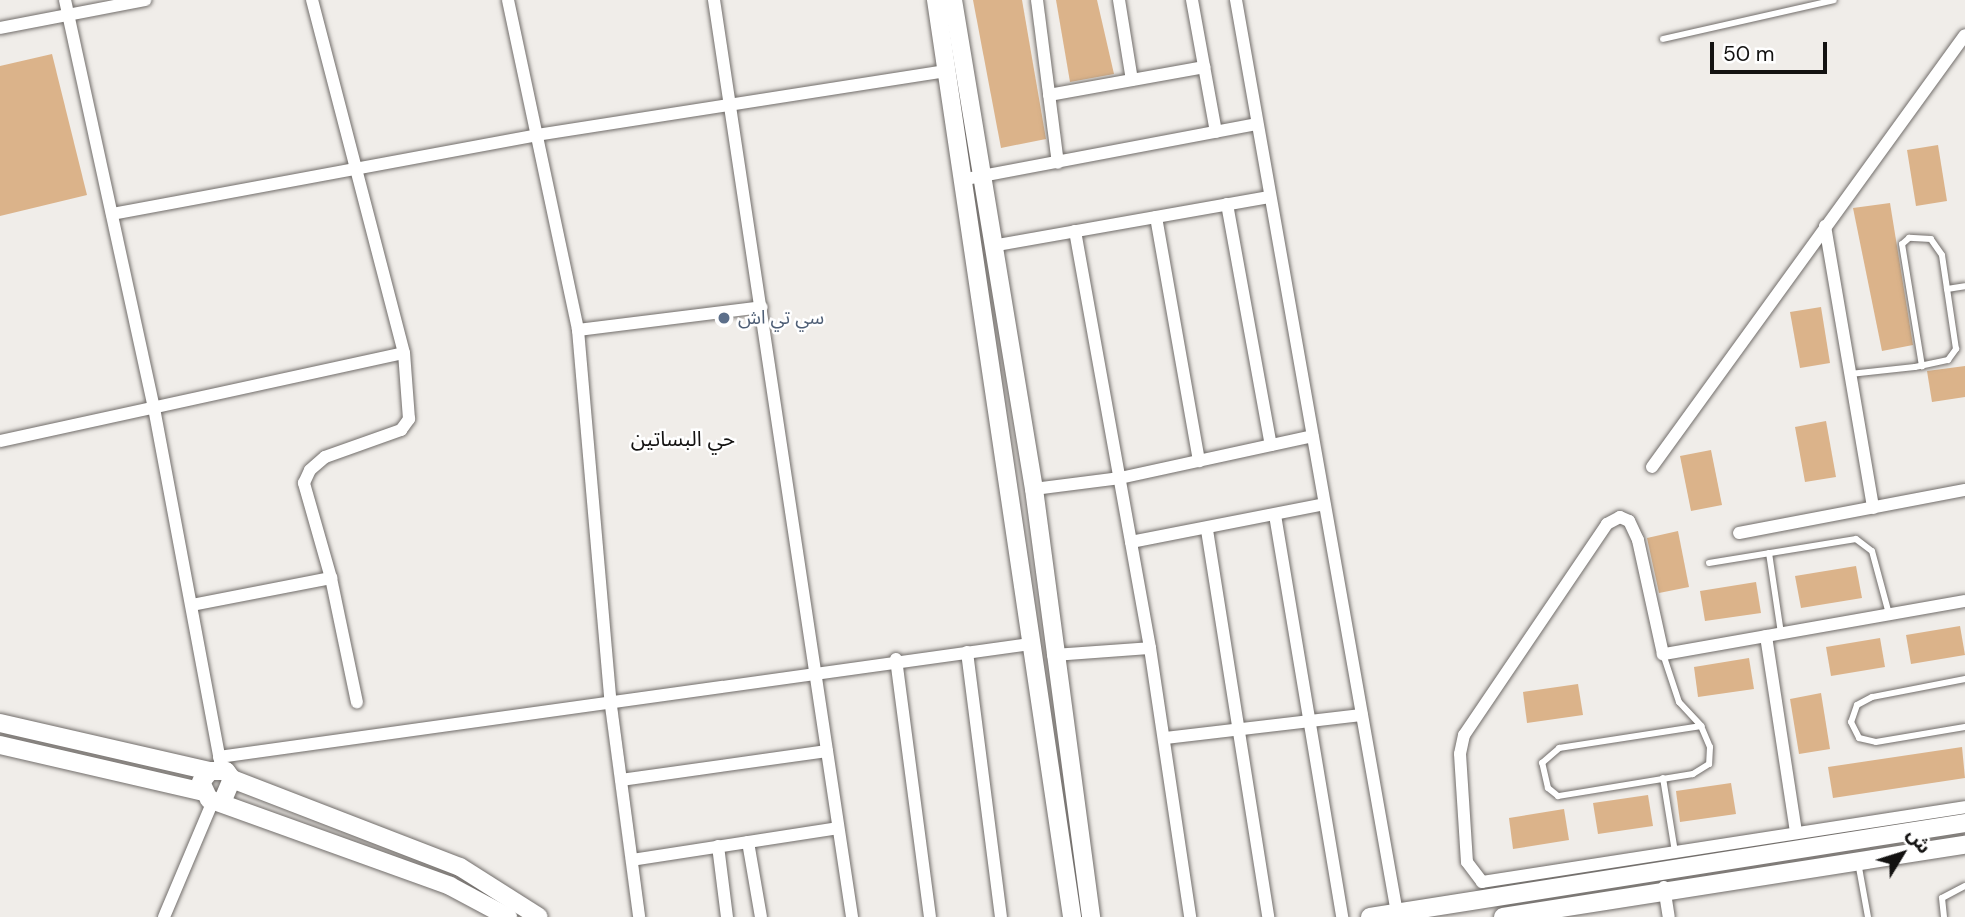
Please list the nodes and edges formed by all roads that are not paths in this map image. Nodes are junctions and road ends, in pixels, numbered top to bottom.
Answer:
1 (65, 0) edge
2 (145, 0) edge
3 (312, 0) edge
4 (508, 0) edge
5 (713, 0) edge
6 (936, 0) edge
7 (953, 0) edge
8 (1037, 0) edge
9 (1119, 0) edge
10 (1192, 0) edge
11 (1236, 0) edge
12 (1834, 0) edge
13 (68, 14) junction
14 (0, 28) edge
15 (1965, 35) edge
16 (1663, 39) dead end
17 (1204, 67) junction
18 (948, 71) junction
19 (1132, 80) junction
20 (1049, 95) junction
21 (731, 106) junction
22 (1257, 124) junction
23 (1216, 132) junction
24 (537, 135) junction
25 (1058, 163) junction
26 (358, 172) junction
27 (985, 176) junction
28 (966, 179) junction
29 (1269, 197) junction
30 (1227, 204) junction
31 (112, 214) junction
32 (1156, 216) junction
33 (1825, 226) junction
34 (1075, 231) junction
35 (998, 245) junction
36 (1965, 286) edge
37 (1947, 289) junction
38 (762, 307) junction
39 (578, 330) junction
40 (404, 353) junction
41 (1922, 366) junction
42 (1850, 374) junction
43 (154, 408) junction
44 (1312, 436) junction
45 (0, 441) edge
46 (1271, 445) junction
47 (1199, 461) junction
48 (1652, 467) dead end
49 (1119, 478) junction
50 (1034, 489) junction
51 (1965, 490) edge
52 (1324, 504) junction
53 (1873, 508) junction
54 (1275, 514) junction
55 (1207, 530) junction
56 (1739, 533) dead end
57 (1131, 542) junction
58 (1769, 554) junction
59 (1709, 563) dead end
60 (331, 578) junction
61 (1965, 601) edge
62 (192, 606) junction
63 (1889, 614) junction
64 (1781, 633) junction
65 (1766, 636) junction
66 (1030, 643) junction
67 (1150, 648) junction
68 (967, 652) junction
69 (1663, 654) junction
70 (1053, 655) junction
71 (896, 659) junction
72 (816, 672) junction
73 (1965, 679) edge
74 (357, 702) dead end
75 (611, 706) junction
76 (1362, 715) junction
77 (1309, 721) junction
78 (0, 723) edge
79 (1701, 726) junction
80 (1238, 727) junction
81 (1965, 727) edge
82 (1165, 738) junction
83 (0, 745) edge
84 (827, 751) junction
85 (221, 769) junction
86 (1663, 778) junction
87 (621, 780) junction
88 (213, 798) junction
89 (1964, 822) edge
90 (838, 828) junction
91 (1796, 832) junction
92 (748, 842) junction
93 (1965, 845) edge
94 (718, 846) junction
95 (1675, 852) junction
96 (632, 860) junction
97 (1857, 860) junction
98 (1965, 886) edge
99 (1664, 887) junction
100 (1397, 914) junction
101 (164, 917) edge
102 (508, 917) edge
103 (539, 917) edge
104 (639, 917) edge
105 (727, 917) edge
106 (761, 917) edge
107 (852, 917) edge
108 (930, 917) edge
109 (1002, 917) edge
110 (1072, 917) edge
111 (1091, 917) edge
112 (1190, 917) edge
113 (1268, 917) edge
114 (1342, 917) edge
115 (1370, 917) edge
116 (1503, 917) edge
117 (1669, 917) edge
118 (1868, 917) edge
119 (1944, 917) edge

1 - 13 street
2 - 13 street
3 - 26 street
4 - 24 street
5 - 21 street
6 - 18 street
7 - 27 street
8 - 20 street
9 - 19 street
10 - 17 street
11 - 22 street
12 - 16 lane
13 - 14 street
13 - 31 street
15 - 33 street
17 - 19 street
17 - 23 street
18 - 21 street
18 - 28 street
19 - 20 street
20 - 25 street
21 - 24 street
21 - 38 street
22 - 23 street
22 - 29 street
23 - 25 street
24 - 26 street
24 - 39 street
25 - 27 street
26 - 31 street
26 - 40 street
27 - 28 street
27 - 35 street
28 - 66 street
29 - 30 street
29 - 44 street
30 - 32 street
30 - 46 street
31 - 43 street
32 - 34 street
32 - 47 street
33 - 42 street
33 - 48 street
34 - 35 street
34 - 49 street
35 - 50 street
36 - 37 lane
37 - 41 lane
37 - 41 lane
38 - 39 street
38 - 72 street
39 - 75 street
40 - 43 street
40 - 60 street
41 - 42 lane
42 - 53 street
43 - 45 street
43 - 62 street
44 - 46 street
44 - 52 street
46 - 47 street
47 - 49 street
49 - 50 street
49 - 57 street
50 - 70 street
51 - 53 street
52 - 54 street
52 - 76 street
53 - 56 street
54 - 55 street
54 - 77 street
55 - 57 street
55 - 80 street
57 - 67 street
58 - 59 lane
58 - 63 lane
58 - 64 lane
60 - 62 street
60 - 74 street
61 - 63 street
62 - 85 street
63 - 64 street
64 - 65 street
65 - 69 street
65 - 91 street
66 - 68 street
66 - 110 street
67 - 70 street
67 - 82 street
68 - 71 street
68 - 109 street
69 - 79 lane
69 - 95 street
70 - 111 street
71 - 72 street
71 - 108 street
72 - 75 street
72 - 84 street
73 - 81 lane
75 - 85 street
75 - 87 street
76 - 77 street
76 - 100 street
77 - 80 street
77 - 114 street
78 - 85 street
79 - 86 lane
79 - 86 lane
80 - 82 street
80 - 113 street
82 - 112 street
83 - 88 street
84 - 87 street
84 - 90 street
85 - 88 street
85 - 88 street
85 - 103 street
86 - 95 lane
87 - 96 street
88 - 101 street
88 - 102 street
89 - 91 street
89 - 100 street
90 - 92 street
90 - 107 street
91 - 95 street
92 - 94 street
92 - 106 street
93 - 97 street
94 - 96 street
94 - 105 street
96 - 104 street
97 - 99 street
97 - 118 lane
98 - 119 lane
99 - 116 street
99 - 117 street
100 - 115 street

